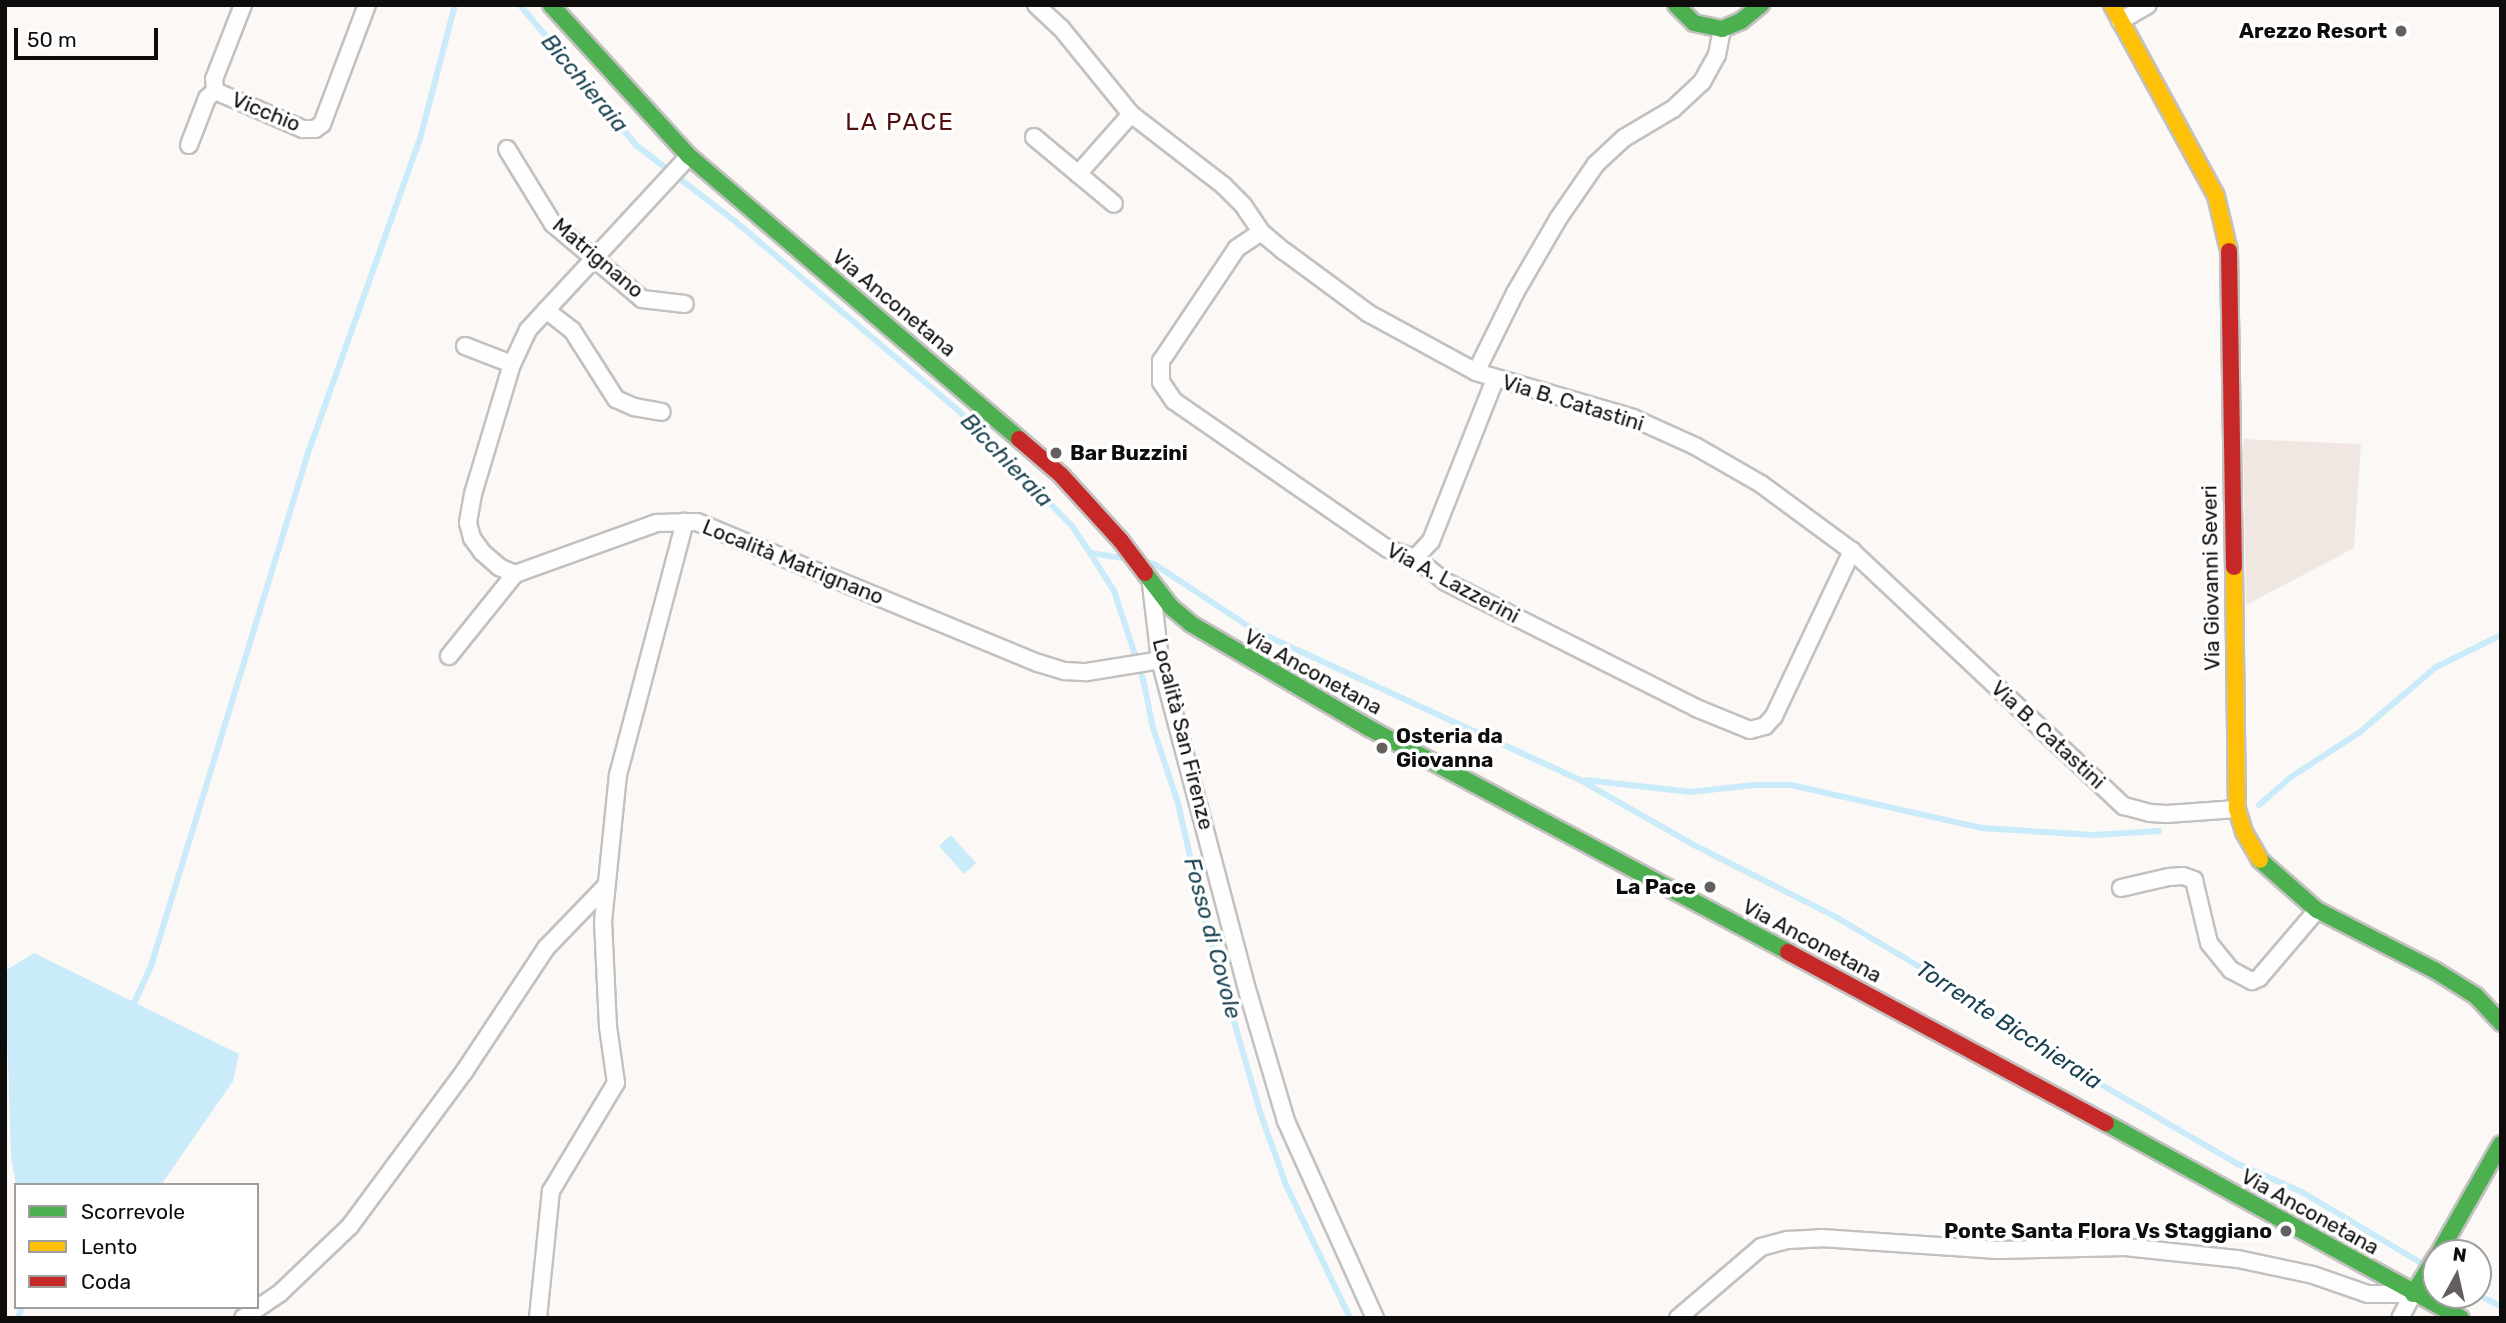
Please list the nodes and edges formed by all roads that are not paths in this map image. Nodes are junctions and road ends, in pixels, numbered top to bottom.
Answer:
1 (243, 5) edge
2 (367, 5) edge
3 (551, 5) edge
4 (1036, 5) edge
5 (1676, 5) edge
6 (1762, 5) edge
7 (2112, 5) edge
8 (2148, 5) edge
9 (2120, 21) junction
10 (1722, 29) junction
11 (215, 91) junction
12 (1131, 114) junction
13 (1034, 137) dead end
14 (189, 145) dead end
15 (507, 149) dead end
16 (689, 156) junction
17 (1078, 174) junction
18 (1114, 204) dead end
19 (1261, 232) junction
20 (593, 258) junction
21 (685, 303) dead end
22 (547, 310) junction
23 (465, 346) dead end
24 (512, 363) junction
25 (1476, 372) junction
26 (1495, 379) junction
27 (662, 412) dead end
28 (685, 522) junction
29 (1852, 551) junction
30 (1415, 558) junction
31 (514, 574) junction
32 (1152, 584) junction
33 (449, 656) dead end
34 (1154, 660) junction
35 (2237, 809) junction
36 (605, 887) junction
37 (2121, 888) dead end
38 (2317, 910) junction
39 (2501, 1023) edge
40 (2501, 1144) edge
41 (2446, 1239) edge
42 (2422, 1280) edge
43 (2413, 1294) junction
44 (259, 1307) edge
45 (538, 1318) edge
46 (1375, 1318) edge
47 (1678, 1318) edge
48 (2400, 1318) edge
49 (2461, 1318) edge

1 - 11 street, Vicchio
2 - 11 street, Vicchio
3 - 16 main road, Via Anconetana
4 - 12 street, Via B. Catastini
5 - 10 main road
6 - 10 main road
7 - 9 main road, Via Giovanni Severi
8 - 9 street
9 - 35 main road, Via Giovanni Severi
10 - 25 street
11 - 14 street
12 - 17 street
12 - 19 street, Via B. Catastini
13 - 17 street
15 - 20 street, Matrignano
16 - 20 street
16 - 32 main road, Via Anconetana
17 - 18 street
19 - 25 street, Via B. Catastini
19 - 30 street, Via A. Lazzerini
20 - 21 street, Matrignano
20 - 22 street
22 - 24 street
22 - 27 street
23 - 24 street
24 - 31 street
25 - 26 street, Via B. Catastini
26 - 29 street, Via B. Catastini
26 - 30 street
28 - 31 street, Località Matrignano
28 - 34 street, Località Matrignano
28 - 36 street
29 - 30 street, Via A. Lazzerini
29 - 35 street, Via B. Catastini
31 - 33 street
32 - 34 street, Località San Firenze
32 - 43 main road, Via Anconetana
34 - 46 street, Località San Firenze
35 - 38 main road, Via Giovanni Severi
36 - 44 street
36 - 45 street
37 - 38 street
38 - 39 main road, Via Giovanni Severi
40 - 41 main road
42 - 43 main road
43 - 47 street
43 - 48 street
43 - 49 main road, Via Anconetana

